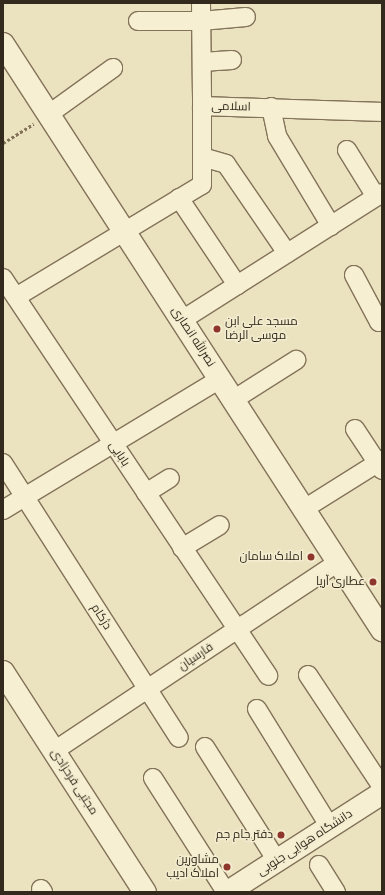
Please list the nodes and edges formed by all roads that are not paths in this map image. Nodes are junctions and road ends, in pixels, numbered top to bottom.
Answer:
1 (201, 3) edge
2 (246, 17) dead end
3 (138, 21) dead end
4 (201, 21) junction
5 (3, 44) edge
6 (232, 60) dead end
7 (202, 62) junction
8 (113, 68) dead end
9 (202, 106) junction
10 (271, 108) junction
11 (382, 112) edge
12 (49, 114) junction
13 (347, 150) dead end
14 (202, 157) junction
15 (379, 195) edge
16 (179, 198) junction
17 (330, 226) junction
18 (125, 232) junction
19 (287, 253) junction
20 (354, 275) dead end
21 (3, 278) edge
22 (237, 285) junction
23 (16, 297) junction
24 (182, 320) junction
25 (381, 322) edge
26 (296, 360) dead end
27 (220, 379) junction
28 (233, 400) junction
29 (355, 429) dead end
30 (112, 444) junction
31 (3, 463) edge
32 (381, 464) edge
33 (170, 478) dead end
34 (146, 493) junction
35 (25, 496) junction
36 (304, 509) junction
37 (3, 510) edge
38 (220, 524) dead end
39 (182, 548) junction
40 (338, 562) junction
41 (237, 630) junction
42 (382, 630) edge
43 (3, 672) edge
44 (308, 675) dead end
45 (268, 676) dead end
46 (147, 690) junction
47 (257, 709) dead end
48 (179, 738) dead end
49 (205, 747) dead end
50 (54, 751) junction
51 (154, 778) dead end
52 (382, 787) edge
53 (382, 793) edge
54 (330, 827) junction
55 (277, 861) junction
56 (319, 865) dead end
57 (145, 892) edge
58 (227, 892) edge
59 (336, 892) edge

1 - 4 street
2 - 4 street
3 - 4 street
4 - 7 street
5 - 12 street, نصرالله انصاری
6 - 7 street
7 - 9 street
8 - 12 street
9 - 10 street, اسلامی
9 - 14 street, اسلامی
10 - 11 street, اسلامی
10 - 17 street
12 - 18 street, نصرالله انصاری
13 - 15 street
14 - 16 street, اسلامی
14 - 19 street
15 - 17 street
16 - 18 street, اسلامی
16 - 22 street
17 - 19 street
18 - 23 street, اسلامی
18 - 24 street, نصرالله انصاری
19 - 22 street
20 - 25 street
21 - 23 street, بابایی
22 - 24 street
23 - 30 street, بابایی
24 - 27 street, نصرالله انصاری
26 - 28 street
27 - 28 street, نصرالله انصاری
27 - 30 street
28 - 36 street, نصرالله انصاری
29 - 32 street
30 - 34 street, بابایی
30 - 35 street
31 - 35 street, دژکام
32 - 36 street
33 - 34 street
34 - 39 street, بابایی
35 - 37 street
35 - 46 street, دژکام
36 - 40 street, نصرالله انصاری
38 - 39 street
39 - 41 street, بابایی
40 - 41 street, فارسیان
40 - 42 street, نصرالله انصاری
41 - 45 street, بابایی
41 - 46 street, فارسیان
43 - 50 street, مجتبی فرحزادی
44 - 52 street
46 - 48 street, دژکام
46 - 50 street, فارسیان
47 - 54 street
49 - 55 street
50 - 57 street, مجتبی فرحزادی
51 - 58 street
53 - 54 street, دانشگاه هوایی جنوبی
54 - 55 street, دانشگاه هوایی جنوبی
55 - 58 street, دانشگاه هوایی جنوبی
56 - 59 street

